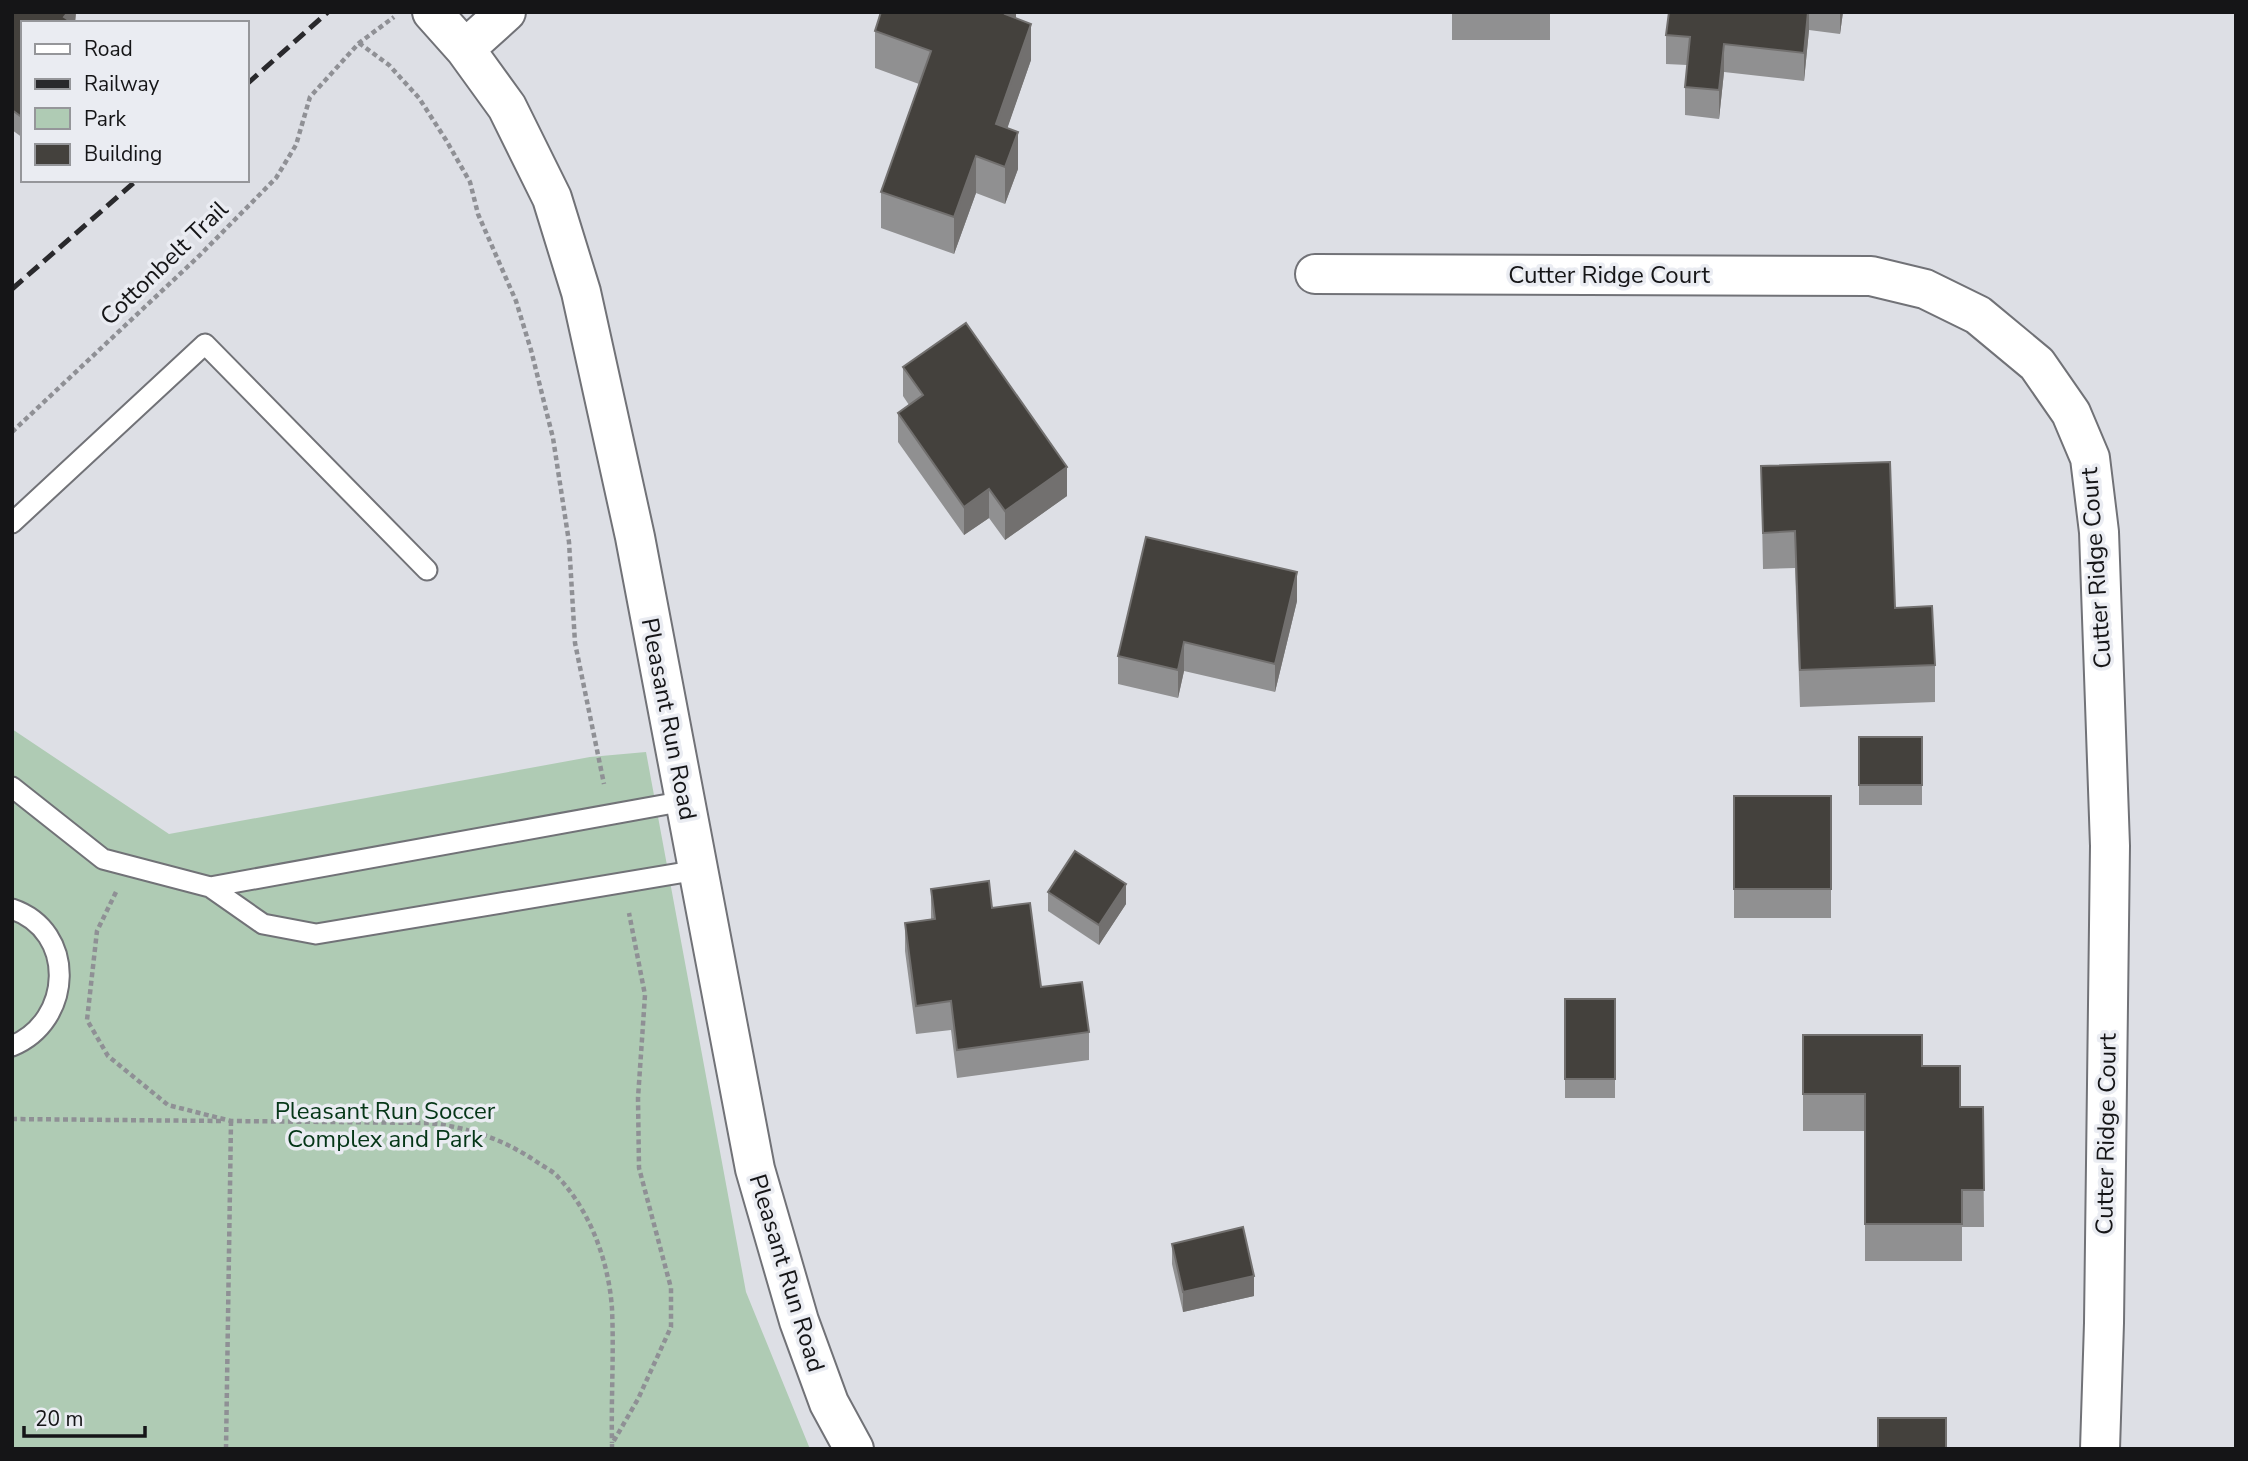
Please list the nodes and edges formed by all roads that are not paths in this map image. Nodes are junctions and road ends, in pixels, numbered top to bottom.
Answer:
1 (432, 12) edge
2 (506, 12) edge
3 (466, 49) junction
4 (1315, 274) dead end
5 (12, 523) edge
6 (427, 570) dead end
7 (12, 787) edge
8 (685, 802) junction
9 (698, 870) junction
10 (210, 887) junction
11 (12, 909) edge
12 (12, 1046) edge
13 (854, 1449) edge
14 (2100, 1449) edge

1 - 3 street, Pleasant Run Road
2 - 3 street
3 - 8 street, Pleasant Run Road
4 - 14 street, Cutter Ridge Court
5 - 6 lane
7 - 10 lane
8 - 9 street, Pleasant Run Road
8 - 10 lane
9 - 10 lane
9 - 13 street, Pleasant Run Road
11 - 12 lane

